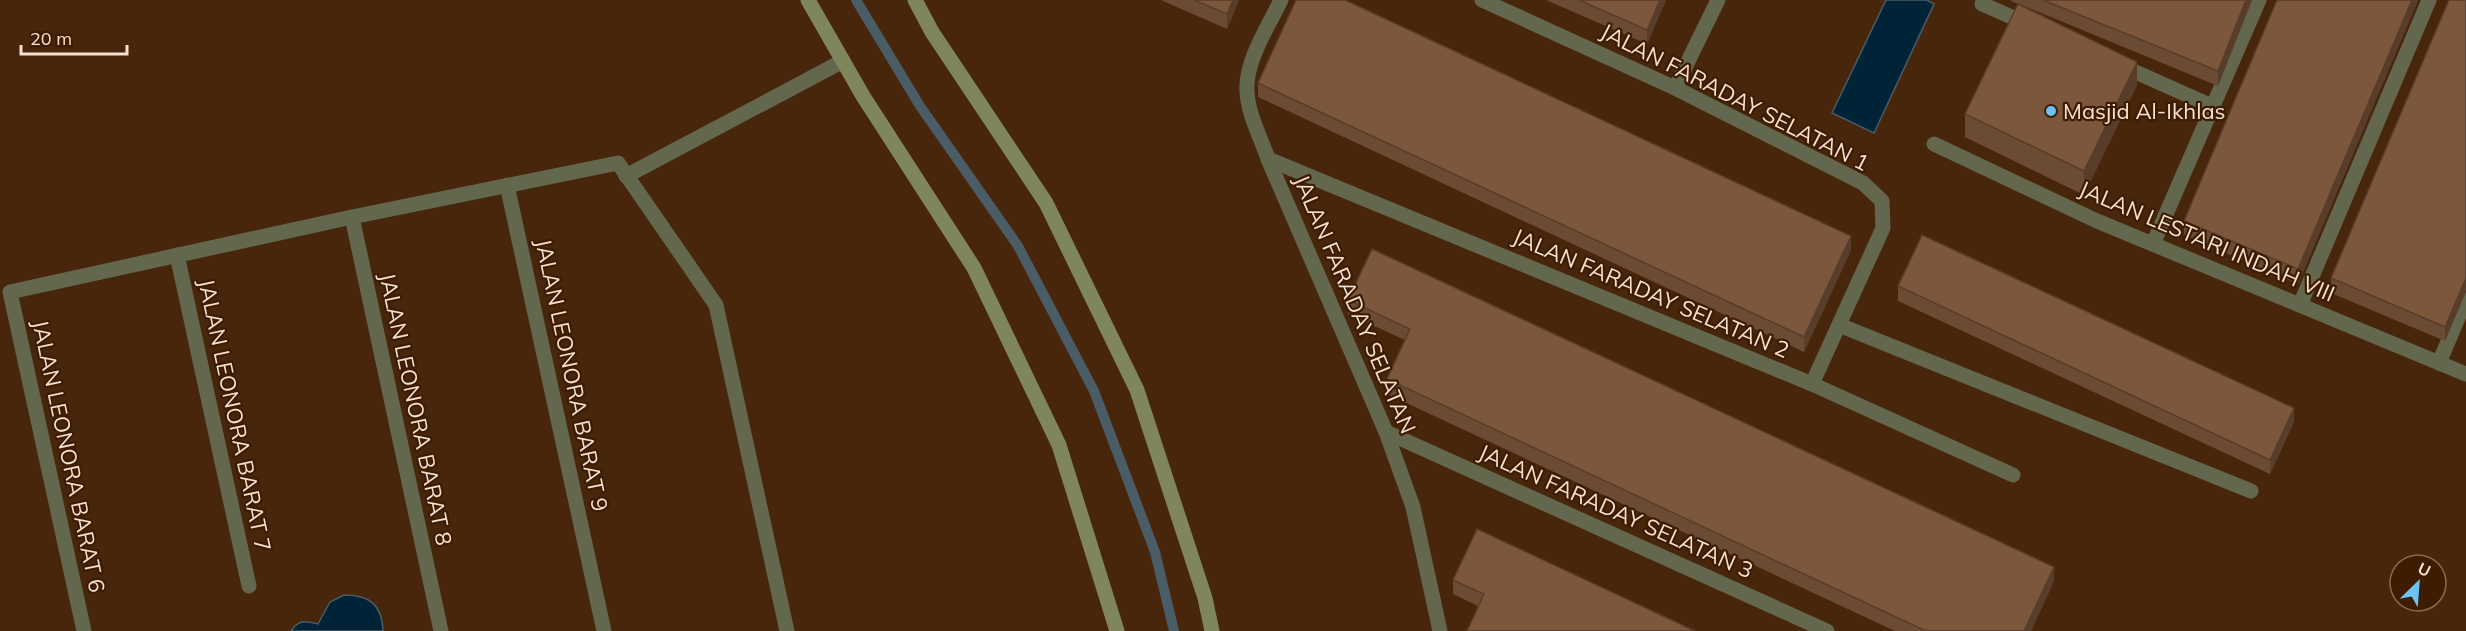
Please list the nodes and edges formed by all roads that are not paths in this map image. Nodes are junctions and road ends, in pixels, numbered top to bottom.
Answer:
1 (808, 0) edge
2 (915, 0) edge
3 (1281, 0) edge
4 (1482, 0) edge
5 (1718, 0) edge
6 (2259, 0) edge
7 (2429, 0) edge
8 (1983, 4) dead end
9 (2046, 32) edge
10 (2109, 60) edge
11 (843, 61) junction
12 (1675, 87) junction
13 (2214, 107) junction
14 (1934, 144) dead end
15 (1269, 159) junction
16 (622, 170) junction
17 (507, 185) junction
18 (352, 217) junction
19 (2153, 244) junction
20 (177, 255) junction
21 (2466, 299) edge
22 (2300, 305) junction
23 (1839, 325) junction
24 (2439, 363) junction
25 (2466, 374) edge
26 (1812, 384) junction
27 (1386, 432) junction
28 (2013, 475) dead end
29 (2251, 491) dead end
30 (249, 585) dead end
31 (84, 631) edge
32 (441, 631) edge
33 (604, 631) edge
34 (787, 631) edge
35 (1116, 631) edge
36 (1212, 631) edge
37 (1440, 631) edge
38 (1827, 631) edge

1 - 11 street
2 - 36 street
3 - 15 street, JALAN FARADAY SELATAN
4 - 12 street, JALAN FARADAY SELATAN 1
5 - 12 street
6 - 13 street
7 - 22 street
8 - 9 street
10 - 13 street
11 - 16 street
11 - 35 street
12 - 23 street, JALAN FARADAY SELATAN 1
13 - 19 street
14 - 19 street, JALAN LESTARI INDAH VIII
15 - 26 street, JALAN FARADAY SELATAN 2
15 - 27 street, JALAN FARADAY SELATAN
16 - 17 street
16 - 34 street
17 - 18 street
17 - 33 street, JALAN LEONORA BARAT 9
18 - 20 street
18 - 32 street, JALAN LEONORA BARAT 8
19 - 22 street, JALAN LESTARI INDAH VIII
20 - 30 street, JALAN LEONORA BARAT 7
20 - 31 street, JALAN LEONORA BARAT 6
21 - 24 street
22 - 24 street, JALAN LESTARI INDAH VIII
23 - 26 street, JALAN FARADAY SELATAN 1
23 - 29 street
24 - 25 street, JALAN LESTARI INDAH VIII
26 - 28 street, JALAN FARADAY SELATAN 2
27 - 37 street, JALAN FARADAY SELATAN
27 - 38 street, JALAN FARADAY SELATAN 3

